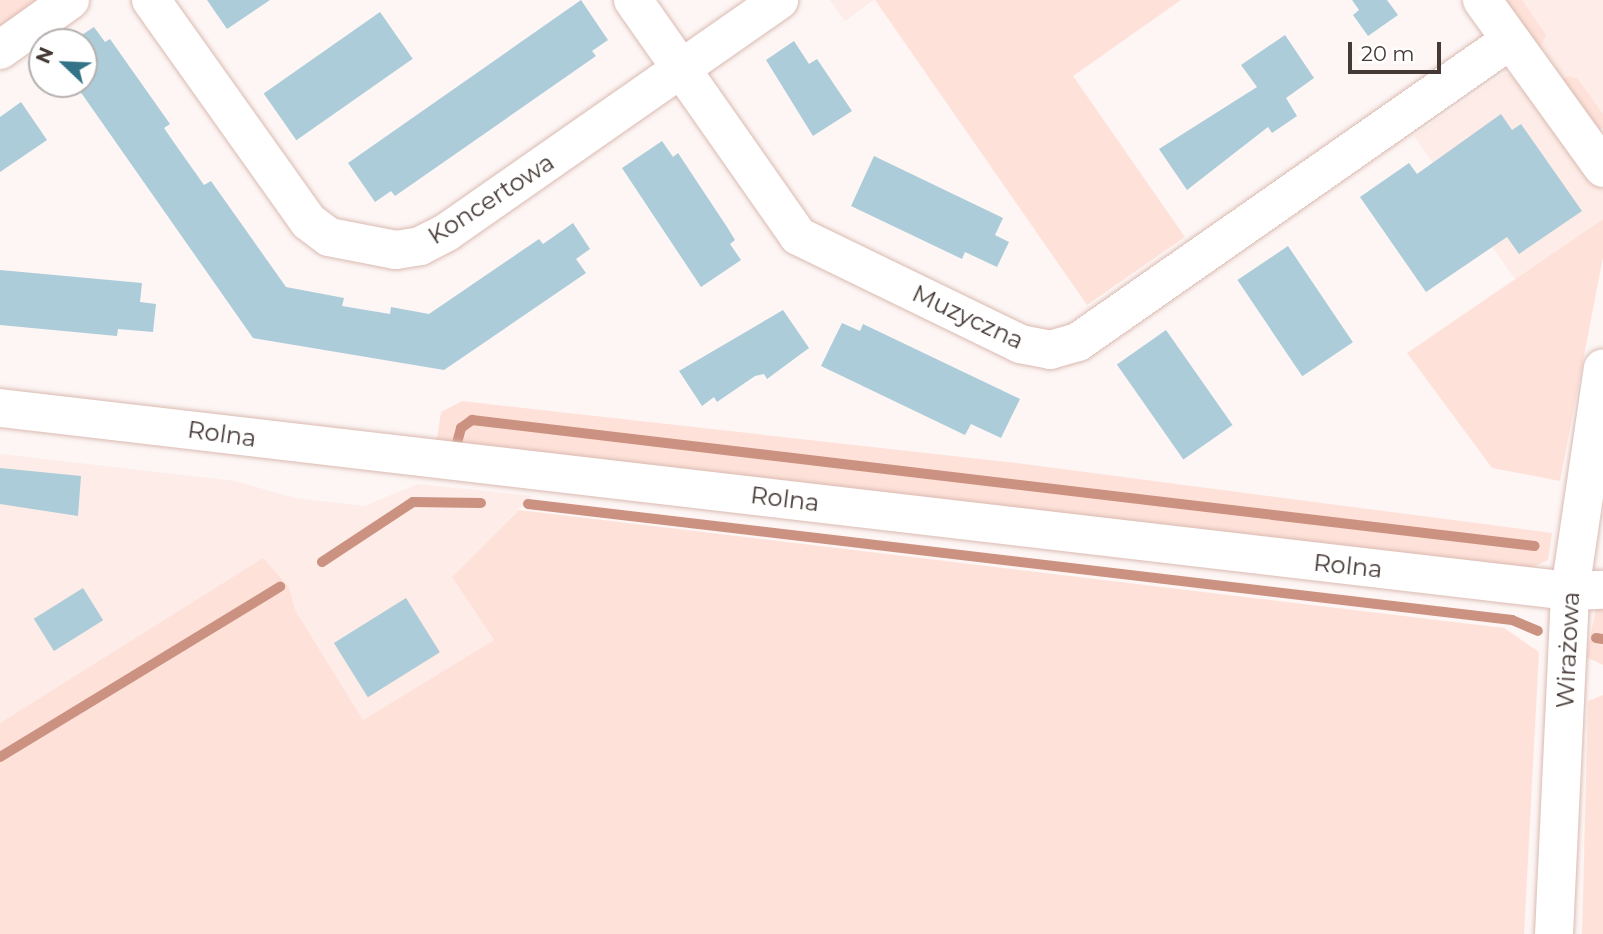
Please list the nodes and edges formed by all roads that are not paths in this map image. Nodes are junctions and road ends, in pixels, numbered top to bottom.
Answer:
1 (70, 0) edge
2 (151, 0) edge
3 (634, 0) edge
4 (779, 0) edge
5 (1482, 0) edge
6 (1509, 41) junction
7 (0, 50) edge
8 (680, 71) junction
9 (1603, 167) edge
10 (1603, 368) edge
11 (0, 408) edge
12 (1587, 590) edge
13 (1554, 934) edge

1 - 7 street
2 - 8 street, Koncertowa
3 - 8 street, Muzyczna
4 - 8 street, Koncertowa
5 - 6 street
6 - 8 street, Muzyczna
6 - 9 street
10 - 12 street, Wirażowa
11 - 12 street, Rolna
12 - 13 street, Wirażowa

